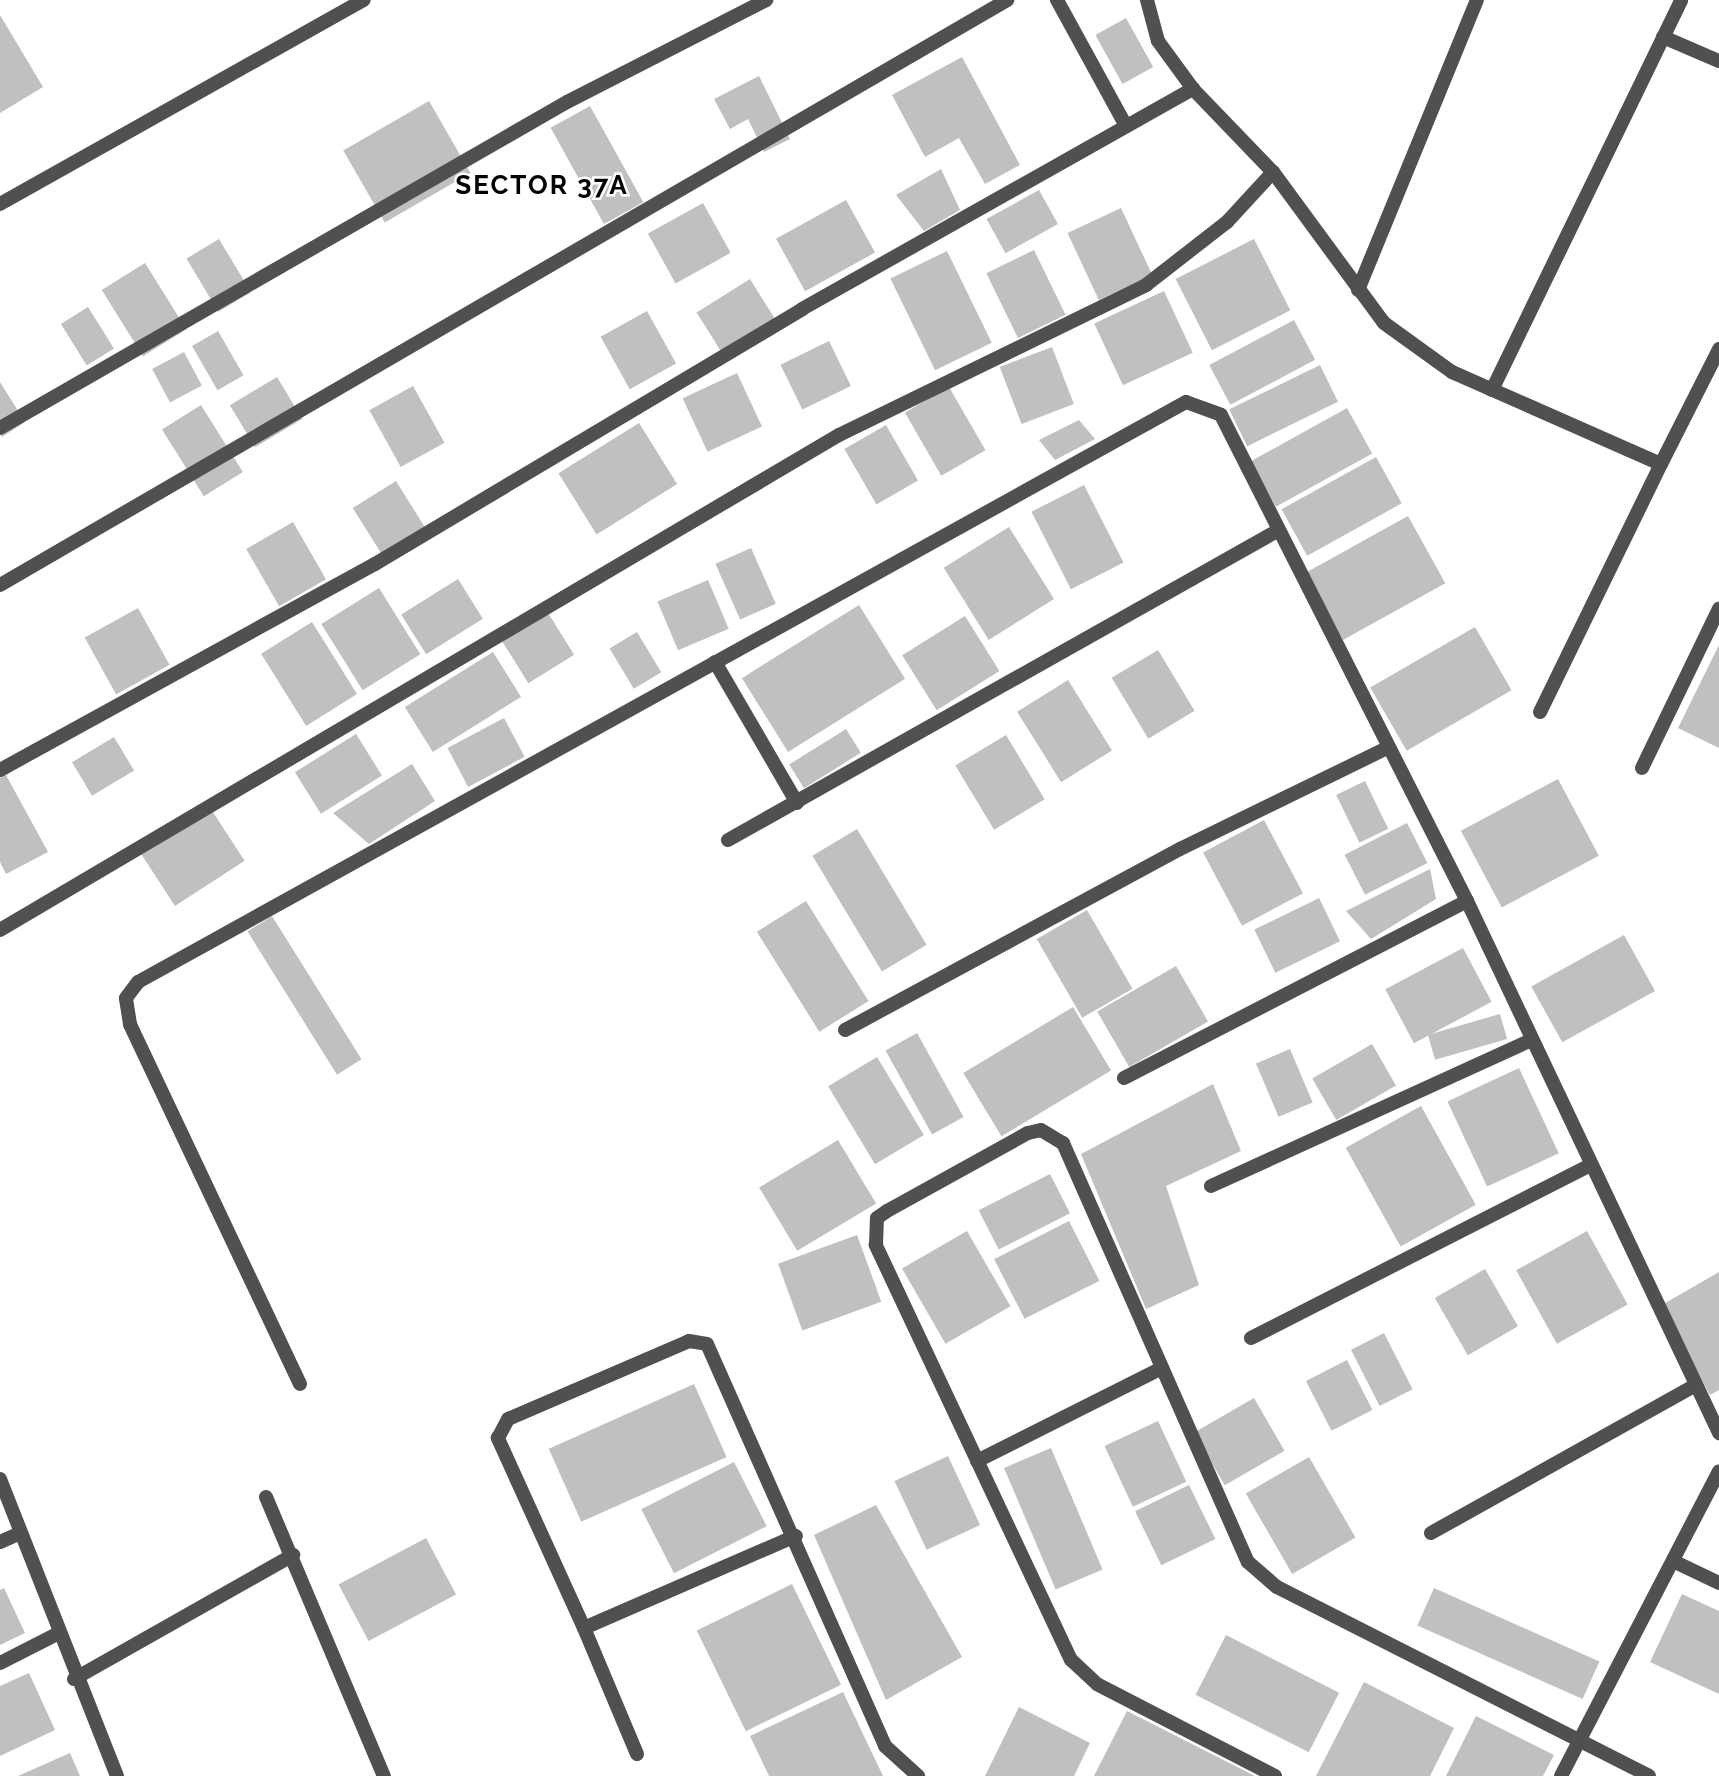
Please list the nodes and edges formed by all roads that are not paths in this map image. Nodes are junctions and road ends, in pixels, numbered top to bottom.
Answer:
1 (364, 0) edge
2 (766, 0) edge
3 (1007, 0) edge
4 (1057, 0) edge
5 (1147, 0) edge
6 (1478, 0) edge
7 (1681, 0) edge
8 (1663, 37) junction
9 (1719, 61) edge
10 (1193, 89) junction
11 (1125, 124) junction
12 (1273, 172) junction
13 (0, 204) edge
14 (1358, 290) junction
15 (1719, 349) edge
16 (1492, 390) junction
17 (0, 428) edge
18 (1661, 464) junction
19 (1277, 531) junction
20 (0, 585) edge
21 (1719, 609) edge
22 (715, 662) junction
23 (1540, 712) dead end
24 (1385, 749) junction
25 (1642, 768) dead end
26 (0, 770) edge
27 (797, 803) junction
28 (728, 841) dead end
29 (1467, 901) junction
30 (0, 930) edge
31 (845, 1030) dead end
32 (1532, 1041) junction
33 (1124, 1078) dead end
34 (1590, 1165) junction
35 (1211, 1186) dead end
36 (1251, 1338) dead end
37 (1162, 1368) junction
38 (300, 1384) dead end
39 (1694, 1386) junction
40 (1719, 1433) edge
41 (977, 1461) junction
42 (1719, 1471) edge
43 (0, 1479) edge
44 (265, 1497) dead end
45 (20, 1533) junction
46 (1431, 1533) dead end
47 (796, 1536) junction
48 (0, 1542) edge
49 (292, 1555) junction
50 (1673, 1561) junction
51 (1719, 1583) edge
52 (584, 1629) junction
53 (57, 1634) junction
54 (0, 1663) edge
55 (74, 1679) junction
56 (1578, 1740) junction
57 (637, 1754) dead end
58 (117, 1776) edge
59 (384, 1776) edge
60 (919, 1776) edge
61 (1275, 1776) edge
62 (1561, 1776) edge
63 (1649, 1776) edge

1 - 13 street
2 - 17 street
3 - 20 street
4 - 11 street
5 - 10 street
6 - 14 street
7 - 8 street
8 - 9 street
8 - 16 street
10 - 11 street
10 - 12 street
11 - 26 street
12 - 14 street
12 - 30 street
14 - 16 street
15 - 18 street
16 - 18 street
18 - 23 street
19 - 22 street
19 - 24 street
19 - 27 street
21 - 25 street
22 - 27 street
22 - 38 street
24 - 29 street
24 - 31 street
27 - 28 street
29 - 32 street
29 - 33 street
32 - 34 street
32 - 35 street
34 - 36 street
34 - 39 street
37 - 41 street
37 - 41 street
37 - 56 street
39 - 40 street
39 - 46 street
41 - 61 street
42 - 50 street
43 - 45 street
44 - 49 street
45 - 48 street
45 - 53 street
47 - 52 street
47 - 52 street
47 - 60 street
49 - 55 street
49 - 59 street
50 - 51 street
50 - 56 street
52 - 57 street
53 - 54 street
53 - 55 street
55 - 58 street
56 - 62 street
56 - 63 street

